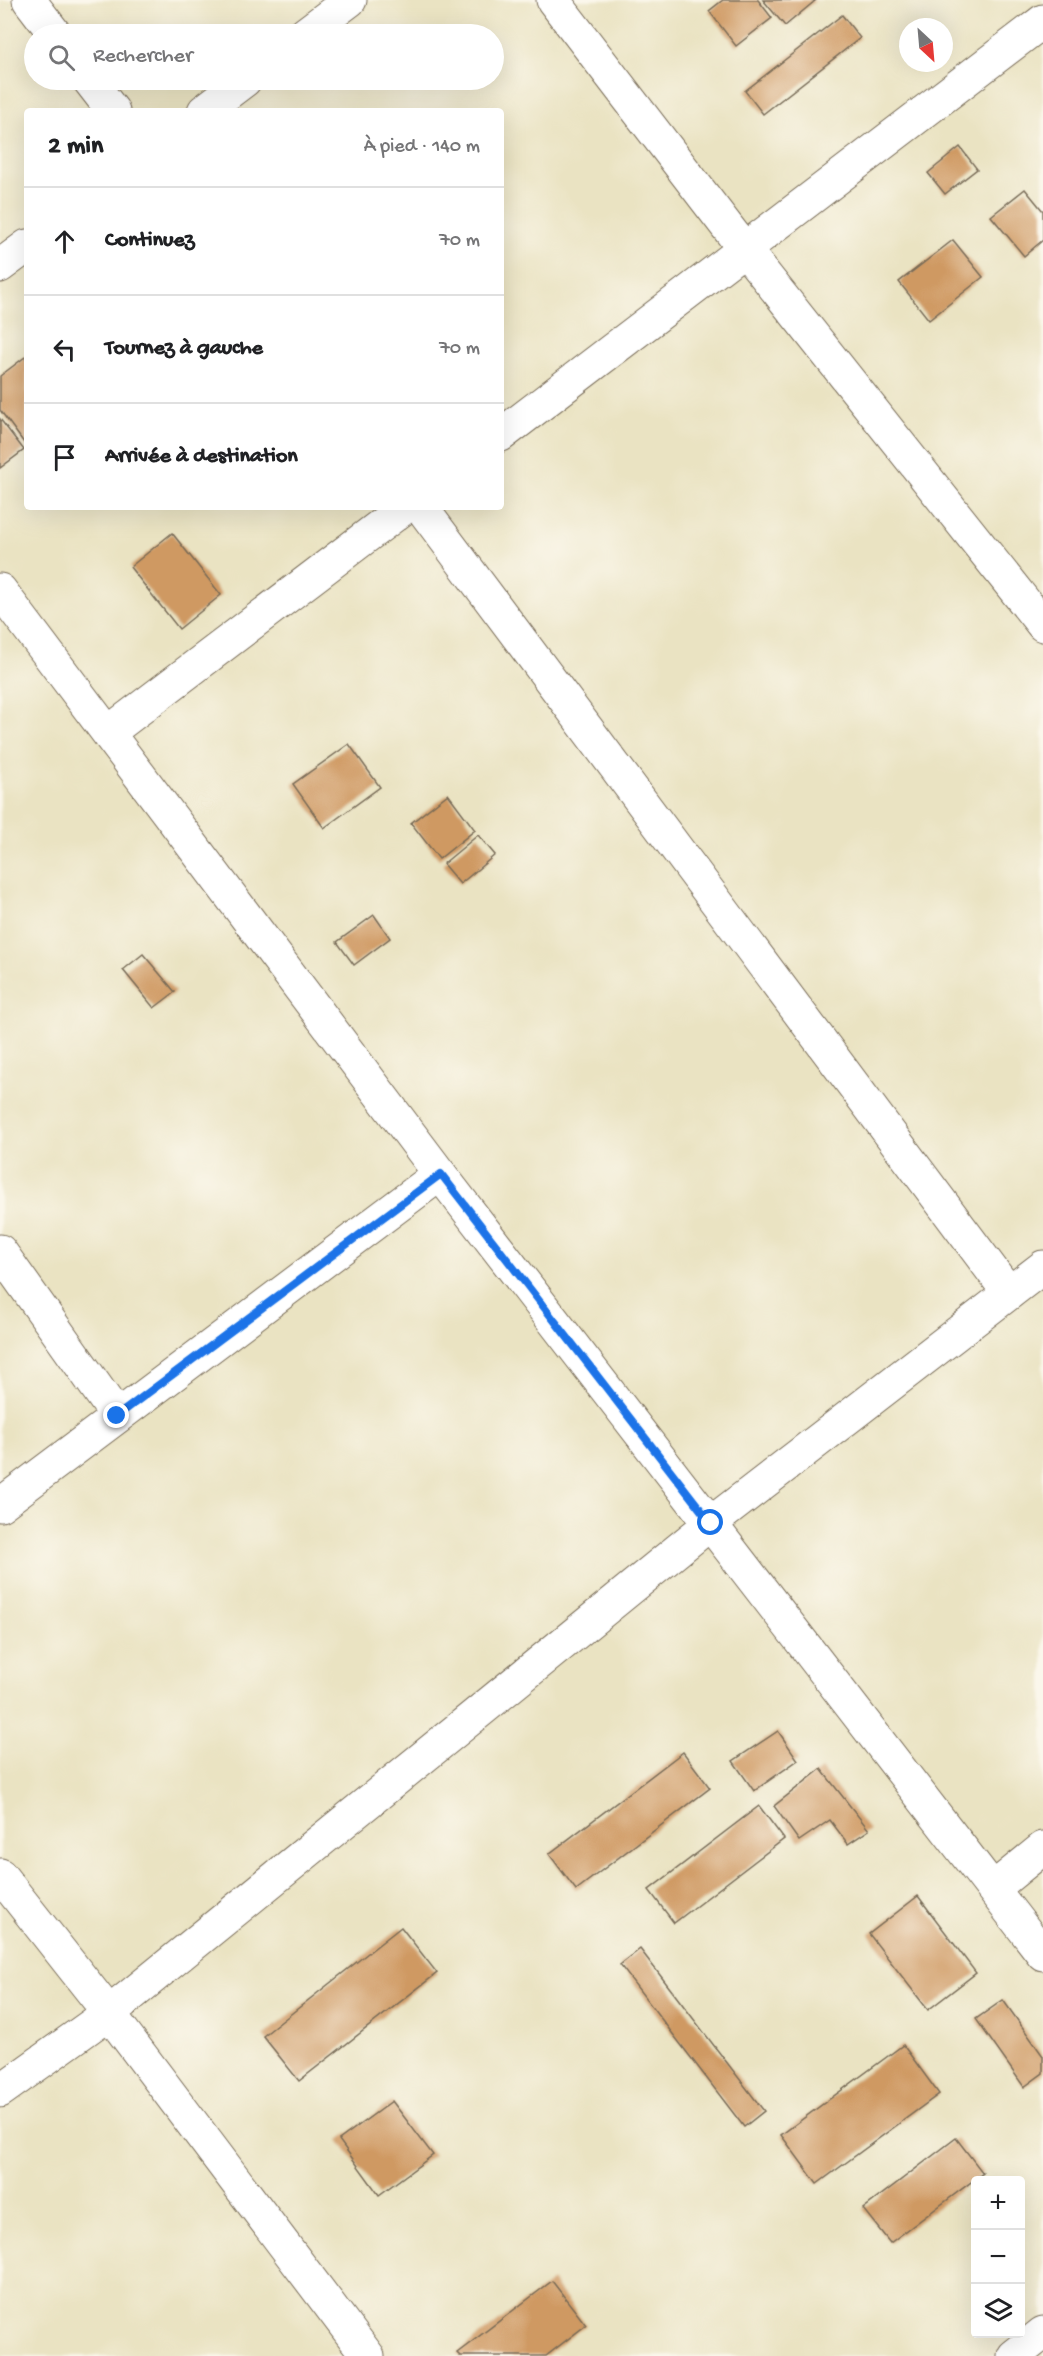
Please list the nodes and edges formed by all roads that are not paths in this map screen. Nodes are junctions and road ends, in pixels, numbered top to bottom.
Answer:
1 (29, 0) edge
2 (350, 0) edge
3 (553, 0) edge
4 (1043, 21) edge
5 (47, 24) edge
6 (318, 24) edge
7 (97, 90) edge
8 (232, 90) edge
9 (111, 108) edge
10 (208, 108) edge
11 (24, 248) edge
12 (746, 250) junction
13 (0, 266) edge
14 (504, 433) edge
15 (401, 510) edge
16 (423, 510) edge
17 (0, 590) edge
18 (1043, 625) edge
19 (109, 732) junction
20 (441, 1174) junction
21 (0, 1251) edge
22 (1043, 1267) edge
23 (1009, 1293) junction
24 (117, 1416) junction
25 (0, 1505) edge
26 (711, 1523) junction
27 (1043, 1848) edge
28 (0, 1875) edge
29 (994, 1888) junction
30 (1043, 1954) edge
31 (110, 2013) junction
32 (0, 2091) edge
33 (1043, 2333) edge
34 (368, 2356) edge
35 (1014, 2356) edge

1 - 5 street
2 - 6 street
3 - 12 street
4 - 12 street
7 - 9 street
8 - 10 street
11 - 13 street
12 - 14 street
12 - 18 street
15 - 19 street
16 - 23 street
17 - 19 street
19 - 20 street
20 - 24 street
20 - 26 street
21 - 24 street
22 - 23 street
23 - 26 street
24 - 25 street
26 - 29 street
26 - 31 street
27 - 29 street
28 - 31 street
29 - 30 street
31 - 32 street
31 - 34 street
33 - 35 street

